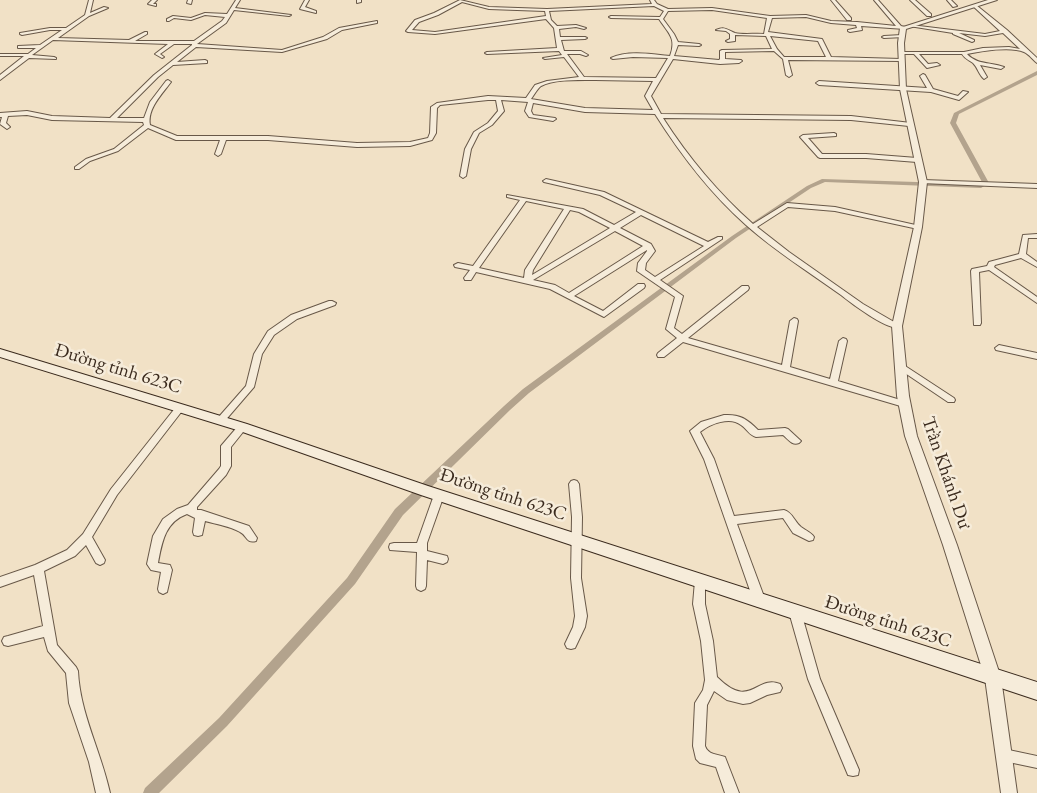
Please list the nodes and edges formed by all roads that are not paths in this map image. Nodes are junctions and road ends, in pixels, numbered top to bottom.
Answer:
1 (91, 0) edge
2 (238, 0) edge
3 (307, 0) edge
4 (567, 0) edge
5 (661, 0) edge
6 (833, 0) edge
7 (870, 0) edge
8 (876, 0) edge
9 (912, 0) edge
10 (949, 0) edge
11 (994, 0) edge
12 (653, 2) edge
13 (721, 3) dead end
14 (955, 6) dead end
15 (976, 6) junction
16 (106, 8) dead end
17 (283, 8) dead end
18 (568, 8) junction
19 (667, 8) junction
20 (232, 9) junction
21 (715, 9) junction
22 (547, 10) junction
23 (314, 12) dead end
24 (274, 14) junction
25 (88, 15) junction
26 (289, 15) dead end
27 (228, 16) junction
28 (630, 16) junction
29 (929, 16) dead end
30 (409, 17) dead end
31 (549, 17) junction
32 (611, 17) dead end
33 (770, 17) junction
34 (661, 18) junction
35 (849, 19) dead end
36 (169, 20) dead end
37 (417, 21) junction
38 (375, 22) dead end
39 (857, 23) junction
40 (896, 23) junction
41 (626, 25) dead end
42 (911, 26) junction
43 (556, 28) junction
44 (584, 28) dead end
45 (902, 28) junction
46 (66, 29) junction
47 (718, 30) dead end
48 (850, 31) dead end
49 (951, 31) junction
50 (1005, 31) junction
51 (145, 33) dead end
52 (22, 34) dead end
53 (732, 34) junction
54 (767, 34) junction
55 (902, 36) junction
56 (884, 37) dead end
57 (585, 38) dead end
58 (52, 39) junction
59 (557, 39) junction
60 (131, 41) junction
61 (728, 41) dead end
62 (247, 42) dead end
63 (972, 42) dead end
64 (194, 43) junction
65 (675, 43) junction
66 (173, 44) junction
67 (699, 45) dead end
68 (41, 46) junction
69 (229, 46) junction
70 (20, 47) dead end
71 (775, 50) junction
72 (1026, 51) junction
73 (562, 52) junction
74 (487, 53) dead end
75 (964, 53) junction
76 (916, 54) junction
77 (0, 55) edge
78 (28, 55) junction
79 (586, 55) dead end
80 (902, 56) junction
81 (162, 57) dead end
82 (54, 58) dead end
83 (545, 58) dead end
84 (613, 58) dead end
85 (670, 58) junction
86 (785, 58) junction
87 (829, 58) junction
88 (723, 61) junction
89 (1037, 61) edge
90 (205, 62) dead end
91 (738, 62) dead end
92 (976, 63) junction
93 (170, 64) junction
94 (937, 66) dead end
95 (1001, 67) dead end
96 (788, 74) dead end
97 (923, 76) dead end
98 (984, 76) dead end
99 (0, 78) edge
100 (583, 79) junction
101 (657, 80) junction
102 (168, 82) dead end
103 (819, 83) dead end
104 (903, 89) junction
105 (931, 90) junction
106 (965, 92) dead end
107 (498, 99) junction
108 (530, 100) junction
109 (659, 114) junction
110 (3, 115) edge
111 (113, 118) junction
112 (553, 119) dead end
113 (147, 123) junction
114 (909, 124) junction
115 (7, 126) dead end
116 (834, 135) dead end
117 (224, 138) junction
118 (218, 154) dead end
119 (917, 160) junction
120 (77, 168) dead end
121 (463, 176) dead end
122 (546, 181) dead end
123 (923, 184) junction
124 (1037, 186) edge
125 (509, 196) dead end
126 (524, 199) junction
127 (568, 208) junction
128 (641, 212) junction
129 (751, 226) junction
130 (918, 227) junction
131 (614, 228) junction
132 (1037, 236) edge
133 (720, 238) dead end
134 (708, 245) junction
135 (648, 246) junction
136 (1022, 255) junction
137 (458, 265) dead end
138 (1037, 265) edge
139 (990, 268) junction
140 (475, 269) junction
141 (468, 278) dead end
142 (655, 280) junction
143 (527, 281) junction
144 (641, 286) dead end
145 (745, 288) dead end
146 (570, 295) junction
147 (1037, 301) edge
148 (332, 303) dead end
149 (794, 321) dead end
150 (977, 323) dead end
151 (897, 326) junction
152 (684, 339) junction
153 (844, 341) dead end
154 (999, 348) dead end
155 (0, 352) edge
156 (661, 355) dead end
157 (1037, 356) edge
158 (899, 365) junction
159 (785, 369) junction
160 (834, 383) junction
161 (951, 400) dead end
162 (904, 404) junction
163 (179, 409) junction
164 (220, 421) junction
165 (242, 427) junction
166 (796, 441) dead end
167 (574, 484) dead end
168 (428, 492) junction
169 (191, 508) junction
170 (201, 514) junction
171 (732, 520) junction
172 (198, 532) dead end
173 (87, 537) junction
174 (809, 537) dead end
175 (252, 538) dead end
176 (577, 540) junction
177 (394, 547) dead end
178 (422, 551) junction
179 (443, 558) dead end
180 (100, 560) dead end
181 (38, 569) junction
182 (700, 581) junction
183 (0, 582) edge
184 (421, 586) dead end
185 (163, 588) dead end
186 (760, 602) junction
187 (795, 612) junction
188 (50, 630) junction
189 (8, 641) dead end
190 (571, 644) dead end
191 (993, 678) junction
192 (711, 680) junction
193 (776, 688) dead end
194 (1037, 691) edge
195 (1004, 754) junction
196 (1037, 762) edge
197 (853, 770) dead end
198 (103, 793) edge
199 (732, 793) edge
200 (1009, 793) edge

1 - 25 street
2 - 20 street
3 - 23 street
4 - 18 street
5 - 12 street
6 - 35 street
7 - 40 street
8 - 40 street
9 - 29 street
10 - 14 street
11 - 15 street
12 - 18 street
12 - 19 street
13 - 21 street
15 - 42 street
15 - 50 street
16 - 25 street
17 - 24 street
18 - 22 street
19 - 21 street
19 - 34 street
20 - 24 street
20 - 27 street
21 - 33 street
22 - 31 street
22 - 37 street
24 - 26 street
25 - 46 street
27 - 36 street
27 - 64 street
28 - 32 street
28 - 34 street
28 - 41 street
30 - 37 street
31 - 37 street
31 - 43 street
33 - 39 street
33 - 54 street
34 - 65 street
38 - 69 street
39 - 45 street
39 - 48 street
40 - 45 street
42 - 45 street
42 - 49 street
43 - 44 street
43 - 59 street
45 - 55 street, Trần Khánh Dư
46 - 52 street
46 - 58 street
47 - 53 street
49 - 50 street
49 - 63 street
50 - 72 street
51 - 60 street
53 - 54 street
53 - 61 street
54 - 71 street
54 - 87 street
55 - 56 street
55 - 80 street, Trần Khánh Dư
57 - 59 street
58 - 60 street
58 - 68 street
59 - 73 street
60 - 66 street
62 - 69 street
64 - 66 street
64 - 69 street
64 - 93 street
65 - 67 street
65 - 85 street
66 - 81 street
68 - 70 street
68 - 78 street
71 - 86 street
71 - 88 street
72 - 75 street
72 - 89 street
73 - 74 street
73 - 79 street
73 - 83 street
73 - 100 street
75 - 76 street
75 - 92 street
76 - 80 street
76 - 94 street
77 - 78 street
78 - 82 street
78 - 99 street
80 - 87 street
80 - 104 street, Trần Khánh Dư
84 - 85 street
85 - 88 street
85 - 101 street
86 - 87 street
86 - 96 street
88 - 91 street
90 - 93 street
92 - 95 street
92 - 98 street
93 - 111 street
97 - 105 street
100 - 101 street
100 - 108 street
101 - 109 street
102 - 113 street
103 - 104 street
104 - 105 street
104 - 114 street, Trần Khánh Dư
105 - 106 street
107 - 108 street
107 - 117 street
107 - 121 street
108 - 109 street
108 - 112 street
109 - 114 street
109 - 129 street
110 - 111 street
110 - 115 street
111 - 113 street
113 - 117 street
113 - 120 street
114 - 119 street, Trần Khánh Dư
116 - 119 street
117 - 118 street
119 - 123 street, Trần Khánh Dư
122 - 128 street
123 - 124 street
123 - 130 street, Trần Khánh Dư
125 - 126 street
126 - 127 street
126 - 140 street
127 - 131 street
127 - 143 street
128 - 131 street
128 - 134 street
129 - 130 street
129 - 151 street
130 - 151 street, Trần Khánh Dư
131 - 135 street
131 - 143 street
132 - 136 street
133 - 134 street
134 - 142 street
135 - 142 street
135 - 146 street
136 - 138 street
136 - 139 street
137 - 140 street
139 - 147 street
139 - 150 street
140 - 141 street
140 - 143 street
142 - 152 street
143 - 146 street
144 - 146 street
145 - 152 street
148 - 164 street
149 - 159 street
151 - 158 street, Trần Khánh Dư
152 - 156 street
152 - 159 street
153 - 160 street
154 - 157 street
155 - 163 main road, Đường tỉnh 623C
158 - 161 street
158 - 162 street, Trần Khánh Dư
159 - 160 street
160 - 162 street
162 - 191 street, Trần Khánh Dư
163 - 164 main road, Đường tỉnh 623C
163 - 173 street
164 - 165 main road, Đường tỉnh 623C
165 - 168 main road, Đường tỉnh 623C
165 - 169 street
166 - 171 street
167 - 176 street
168 - 176 main road, Đường tỉnh 623C
168 - 178 street
169 - 170 street
169 - 185 street
170 - 172 street
170 - 175 street
171 - 174 street
171 - 186 street
173 - 180 street
173 - 181 street
176 - 182 main road, Đường tỉnh 623C
176 - 190 street
177 - 178 street
178 - 179 street
178 - 184 street
181 - 183 street
181 - 188 street
182 - 186 main road, Đường tỉnh 623C
182 - 192 street
186 - 187 main road, Đường tỉnh 623C
187 - 191 main road, Đường tỉnh 623C
187 - 197 street
188 - 189 street
188 - 198 street
191 - 194 main road, Đường tỉnh 623C
191 - 195 street, Trần Khánh Dư
192 - 193 street
192 - 199 street
195 - 196 street
195 - 200 street, Trần Khánh Dư

